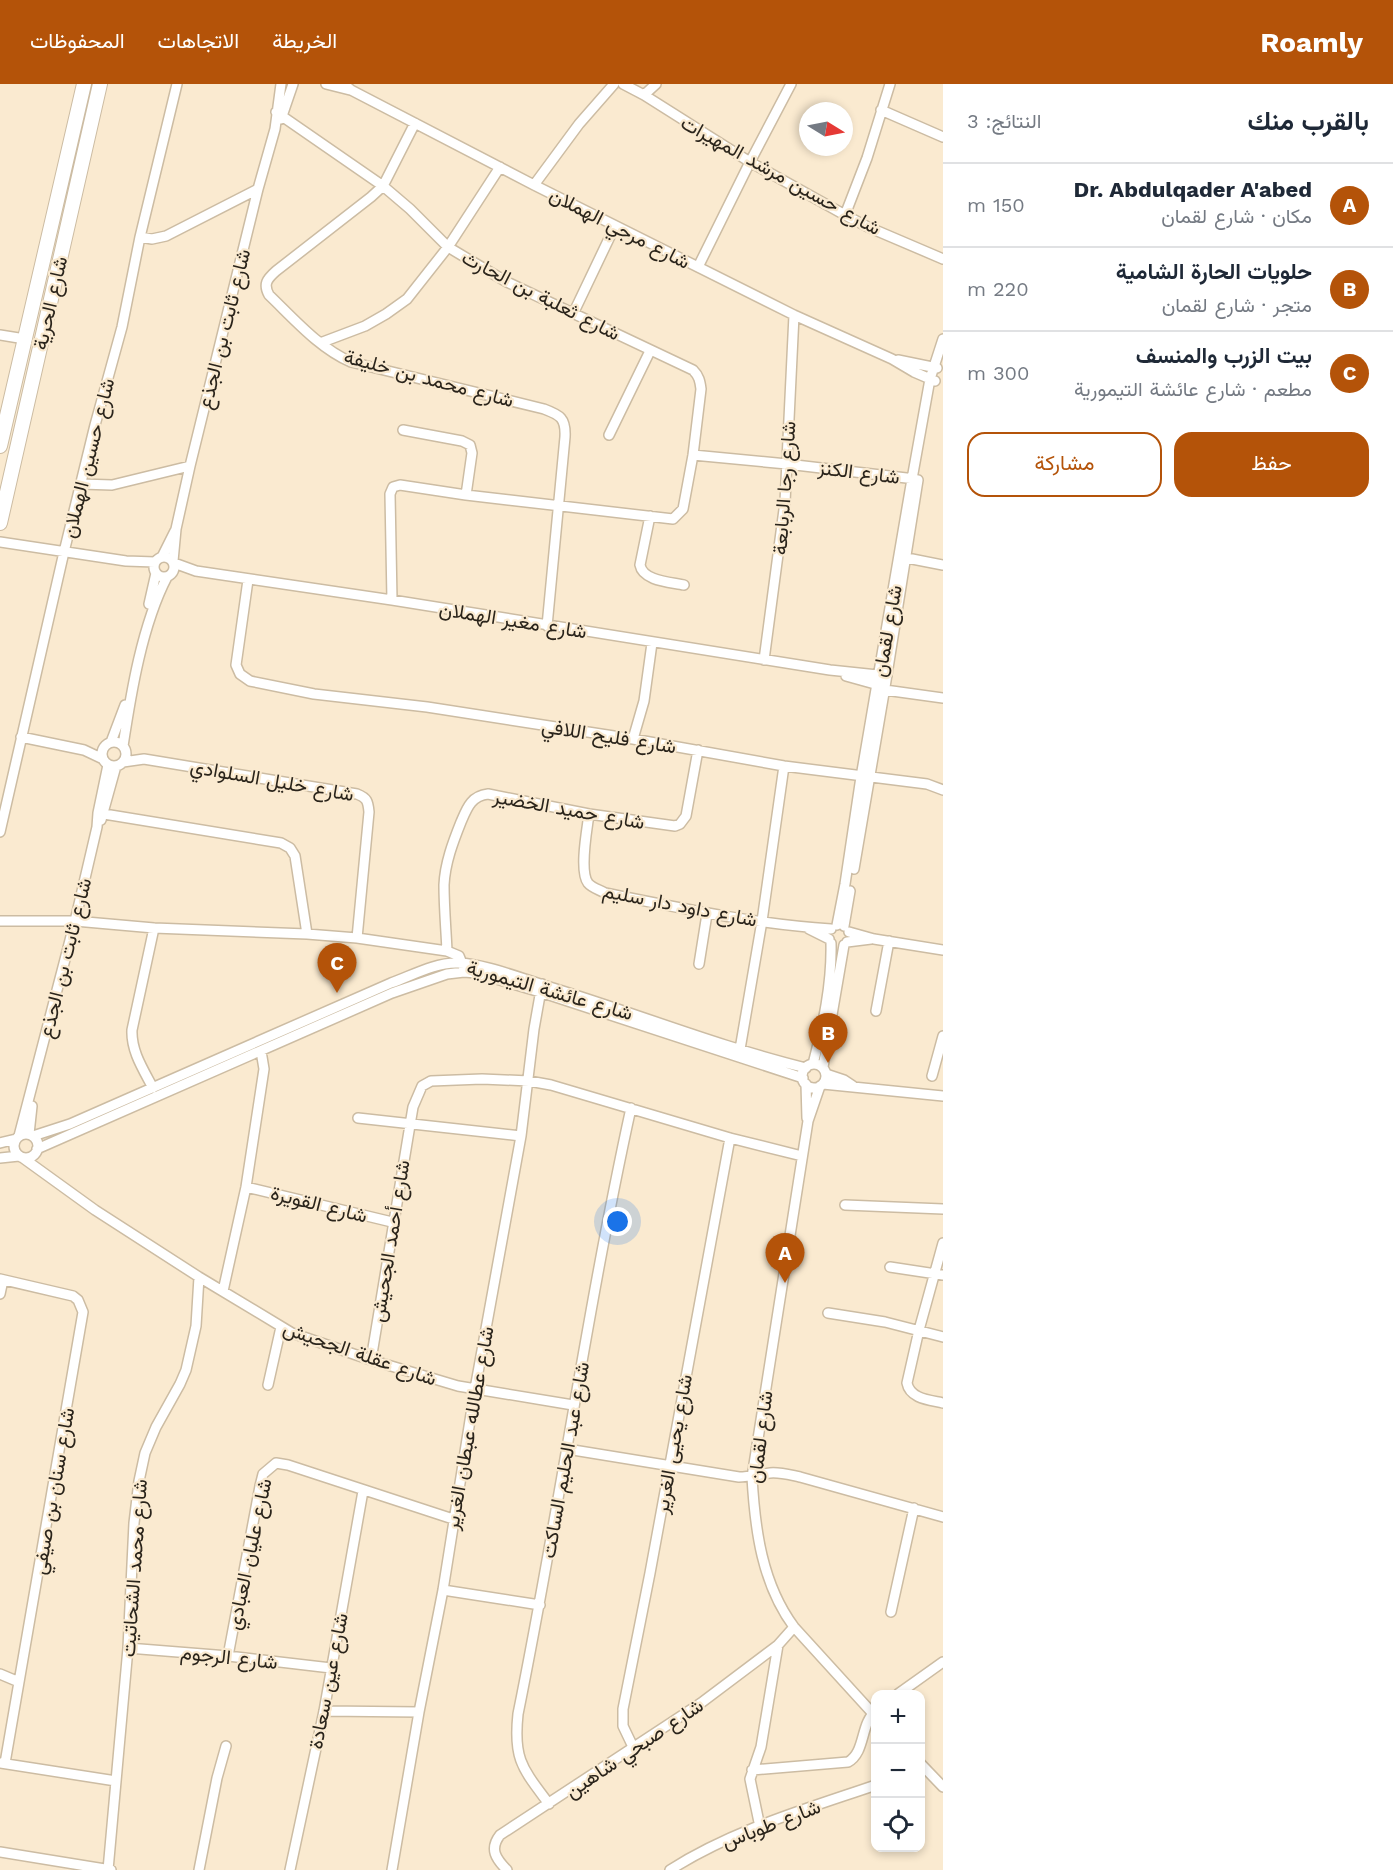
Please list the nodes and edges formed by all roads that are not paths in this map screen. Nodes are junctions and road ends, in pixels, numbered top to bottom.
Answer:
1 (84, 84) edge
2 (100, 84) edge
3 (177, 84) edge
4 (280, 84) edge
5 (293, 84) edge
6 (326, 84) edge
7 (614, 84) edge
8 (623, 84) edge
9 (656, 84) edge
10 (790, 84) edge
11 (890, 84) edge
12 (347, 87) edge
13 (644, 95) junction
14 (881, 110) junction
15 (279, 114) junction
16 (416, 123) junction
17 (943, 137) edge
18 (750, 162) junction
19 (500, 167) junction
20 (534, 185) junction
21 (383, 186) junction
22 (258, 189) junction
23 (844, 215) junction
24 (615, 226) junction
25 (140, 237) junction
26 (448, 247) junction
27 (943, 259) edge
28 (699, 267) junction
29 (573, 314) junction
30 (794, 315) junction
31 (0, 334) edge
32 (25, 339) junction
33 (943, 339) edge
34 (320, 343) junction
35 (650, 351) junction
36 (943, 354) edge
37 (892, 359) junction
38 (935, 368) junction
39 (932, 380) junction
40 (403, 430) dead end
41 (609, 435) dead end
42 (0, 446) edge
43 (693, 455) junction
44 (787, 464) junction
45 (190, 466) junction
46 (915, 479) junction
47 (81, 484) junction
48 (466, 495) junction
49 (558, 505) junction
50 (650, 516) junction
51 (0, 523) edge
52 (176, 529) junction
53 (0, 542) edge
54 (63, 552) junction
55 (903, 557) junction
56 (173, 562) junction
57 (157, 565) junction
58 (943, 565) edge
59 (196, 572) junction
60 (169, 576) junction
61 (248, 580) junction
62 (684, 585) dead end
63 (392, 600) junction
64 (547, 626) junction
65 (652, 643) junction
66 (764, 660) junction
67 (830, 670) junction
68 (883, 676) junction
69 (882, 688) junction
70 (943, 698) edge
71 (21, 737) junction
72 (633, 739) junction
73 (108, 745) junction
74 (124, 748) junction
75 (84, 750) junction
76 (698, 750) junction
77 (144, 759) junction
78 (112, 763) junction
79 (784, 766) junction
80 (865, 777) junction
81 (943, 790) edge
82 (101, 814) junction
83 (589, 814) junction
84 (0, 832) edge
85 (707, 914) junction
86 (0, 921) edge
87 (75, 921) junction
88 (762, 921) junction
89 (154, 927) junction
90 (807, 927) junction
91 (840, 928) junction
92 (308, 934) junction
93 (357, 938) junction
94 (874, 939) junction
95 (830, 941) junction
96 (889, 941) junction
97 (846, 944) junction
98 (943, 950) edge
99 (447, 951) junction
100 (699, 964) dead end
101 (463, 967) junction
102 (541, 988) junction
103 (876, 1011) dead end
104 (943, 1036) edge
105 (261, 1051) junction
106 (739, 1054) junction
107 (809, 1066) junction
108 (824, 1071) junction
109 (932, 1076) dead end
110 (529, 1081) junction
111 (804, 1081) junction
112 (821, 1085) junction
113 (853, 1086) junction
114 (153, 1088) junction
115 (943, 1096) edge
116 (631, 1108) junction
117 (358, 1118) dead end
118 (808, 1121) junction
119 (410, 1122) junction
120 (24, 1136) junction
121 (521, 1136) junction
122 (730, 1138) junction
123 (0, 1143) edge
124 (36, 1151) junction
125 (802, 1156) junction
126 (21, 1157) junction
127 (0, 1158) edge
128 (45, 1174) junction
129 (246, 1187) junction
130 (845, 1205) dead end
131 (943, 1209) edge
132 (392, 1222) junction
133 (943, 1243) edge
134 (890, 1267) dead end
135 (939, 1274) edge
136 (199, 1276) junction
137 (2, 1279) edge
138 (223, 1291) junction
139 (0, 1294) edge
140 (828, 1313) dead end
141 (281, 1328) junction
142 (919, 1330) junction
143 (943, 1336) edge
144 (371, 1360) junction
145 (268, 1385) dead end
146 (475, 1389) junction
147 (943, 1403) edge
148 (573, 1405) junction
149 (567, 1449) junction
150 (669, 1466) junction
151 (752, 1477) junction
152 (363, 1491) junction
153 (914, 1508) junction
154 (943, 1517) edge
155 (453, 1519) junction
156 (443, 1590) junction
157 (540, 1605) junction
158 (891, 1612) dead end
159 (794, 1627) junction
160 (778, 1646) junction
161 (128, 1648) junction
162 (228, 1656) junction
163 (943, 1662) edge
164 (331, 1668) junction
165 (0, 1674) edge
166 (19, 1682) junction
167 (905, 1690) edge
168 (871, 1710) edge
169 (324, 1711) junction
170 (419, 1712) junction
171 (871, 1720) edge
172 (225, 1746) dead end
173 (634, 1749) junction
174 (2, 1763) edge
175 (925, 1768) edge
176 (752, 1770) junction
177 (116, 1781) junction
178 (871, 1787) edge
179 (943, 1787) edge
180 (549, 1804) junction
181 (760, 1827) junction
182 (0, 1852) edge
183 (109, 1870) edge
184 (199, 1870) edge
185 (290, 1870) edge
186 (392, 1870) edge
187 (507, 1870) edge
188 (670, 1870) edge

1 - 32 highway, شارع الحرية
2 - 51 highway, شارع الحرية
3 - 25 street, شارع حسين الهملان
4 - 15 street, شارع ثابت بن الجذع
5 - 15 street, شارع ثابت بن الجذع
6 - 12 street, شارع مرجي الهملان
7 - 20 street
8 - 13 street, شارع حسين مرشد المهيرات
9 - 13 street
10 - 18 street
11 - 14 street
12 - 16 street, شارع مرجي الهملان
13 - 18 street, شارع حسين مرشد المهيرات
14 - 17 street
14 - 23 street
15 - 21 street, شارع ثعلبة بن الحارث
15 - 22 street, شارع ثابت بن الجذع
16 - 19 street, شارع مرجي الهملان
16 - 21 street, شارع محمد بن خليفة
18 - 23 street, شارع حسين مرشد المهيرات
18 - 28 street
19 - 20 street, شارع مرجي الهملان
19 - 26 street
20 - 24 street, شارع مرجي الهملان
21 - 26 street, شارع ثعلبة بن الحارث
21 - 34 street, شارع محمد بن خليفة
22 - 25 street
22 - 45 street, شارع ثابت بن الجذع
23 - 27 street, شارع حسين مرشد المهيرات
24 - 28 street, شارع مرجي الهملان
24 - 29 street
25 - 47 street, شارع حسين الهملان
26 - 29 street, شارع ثعلبة بن الحارث
26 - 34 street
28 - 30 street, شارع مرجي الهملان
29 - 35 street, شارع ثعلبة بن الحارث
30 - 37 street, شارع مرجي الهملان
30 - 44 street, شارع رجا الربابعة
31 - 32 street
32 - 42 highway, شارع الحرية
33 - 38 street, شارع لقمان
34 - 49 street, شارع محمد بن خليفة
35 - 41 street
35 - 43 street, شارع ثعلبة بن الحارث
36 - 38 street, شارع لقمان
37 - 38 street, شارع مرجي الهملان
37 - 39 street, شارع مرجي الهملان
38 - 39 street, شارع لقمان
39 - 46 street, شارع لقمان
40 - 48 street
43 - 44 street, شارع الكنز
43 - 50 street
44 - 46 street, شارع الكنز
44 - 66 street, شارع رجا الربابعة
45 - 47 street
45 - 52 street, شارع ثابت بن الجذع
46 - 55 street, شارع لقمان
47 - 54 street, شارع حسين الهملان
48 - 49 street
48 - 63 street
49 - 50 street
49 - 64 street, شارع محمد بن خليفة
50 - 62 street
52 - 56 street, شارع ثابت بن الجذع
52 - 57 street, شارع ثابت بن الجذع
53 - 54 street
54 - 57 street
54 - 71 street, شارع حسين الهملان
55 - 58 street
55 - 68 street, شارع لقمان
56 - 57 street
56 - 59 street, شارع مغير الهملان
56 - 60 street
57 - 60 street
57 - 73 street, شارع ثابت بن الجذع
59 - 60 street, شارع مغير الهملان
59 - 61 street, شارع مغير الهملان
60 - 74 street
61 - 63 street, شارع مغير الهملان
61 - 72 street, شارع فليح اللافي
63 - 64 street, شارع مغير الهملان
64 - 65 street, شارع مغير الهملان
65 - 66 street, شارع مغير الهملان
65 - 72 street
66 - 67 street, شارع مغير الهملان
67 - 68 street, شارع مغير الهملان
67 - 69 street, شارع مغير الهملان
68 - 69 street, شارع لقمان
69 - 70 street, شارع مغير الهملان
69 - 80 street, شارع لقمان
71 - 75 street
71 - 84 street, شارع حسين الهملان
72 - 76 street, شارع فليح اللافي
73 - 74 street
73 - 75 street
73 - 78 street
74 - 77 street, شارع خليل السلوادي
74 - 78 street
75 - 78 street
76 - 79 street, شارع فليح اللافي
76 - 83 street, شارع حميد الخضير
77 - 78 street, شارع خليل السلوادي
77 - 93 street, شارع خليل السلوادي
78 - 82 street, شارع ثابت بن الجذع
79 - 80 street, شارع فليح اللافي
79 - 88 street
80 - 81 street, شارع فليح اللافي
80 - 91 street, شارع لقمان
82 - 87 street, شارع ثابت بن الجذع
82 - 92 street
83 - 85 street, شارع داود دار سليم
83 - 99 street, شارع حميد الخضير
85 - 88 street, شارع داود دار سليم
85 - 100 street
86 - 87 street
87 - 89 street
87 - 120 street, شارع ثابت بن الجذع
88 - 90 street, شارع داود دار سليم
88 - 106 street
89 - 92 street
89 - 114 street
90 - 91 street, شارع داود دار سليم
90 - 95 street, شارع داود دار سليم
91 - 94 street, شارع داود دار سليم
91 - 95 street
91 - 97 street
92 - 93 street
93 - 99 street
94 - 96 street, شارع داود دار سليم
94 - 97 street, شارع داود دار سليم
95 - 97 street, شارع داود دار سليم
95 - 107 street
96 - 98 street, شارع داود دار سليم
96 - 103 street
97 - 108 street
99 - 101 street
101 - 102 street, شارع عائشة التيمورية
101 - 105 street, شارع عائشة التيمورية
101 - 114 street, شارع عائشة التيمورية
102 - 106 street, شارع عائشة التيمورية
102 - 110 street, شارع عطالله عبطان الغرير
104 - 109 street
105 - 124 street, شارع عائشة التيمورية
105 - 129 street
106 - 107 street, شارع عائشة التيمورية
106 - 111 street, شارع عائشة التيمورية
107 - 108 street, شارع عائشة التيمورية
107 - 111 street, شارع لقمان
108 - 112 street, شارع لقمان
108 - 113 street
110 - 116 street
110 - 119 street
110 - 121 street, شارع عطالله عبطان الغرير
111 - 112 street, شارع عائشة التيمورية
111 - 118 street, شارع لقمان
112 - 113 street
112 - 118 street, شارع لقمان
113 - 115 street
114 - 120 street, شارع عائشة التيمورية
116 - 122 street
116 - 148 street, شارع عبد الحليم الساكت
117 - 119 street
118 - 125 street, شارع لقمان
119 - 121 street
119 - 132 street, شارع أحمد الجحيش
120 - 123 street, شارع عائشة التيمورية
120 - 124 street
120 - 126 street
121 - 146 street, شارع عطالله عبطان الغرير
122 - 125 street
122 - 150 street, شارع يحيى الغرير
124 - 126 street
124 - 128 street, شارع عقلة الجحيش
125 - 151 street, شارع لقمان
126 - 127 street
126 - 128 street, شارع عقلة الجحيش
128 - 136 street, شارع عقلة الجحيش
129 - 132 street, شارع القويرة
129 - 138 street
130 - 131 street
132 - 144 street, شارع أحمد الجحيش
133 - 135 street
134 - 135 street
135 - 142 street
136 - 138 street, شارع عقلة الجحيش
136 - 161 street, شارع محمد الشحاتيت
137 - 139 street
137 - 166 street, شارع سنان بن صيفي
138 - 141 street, شارع عقلة الجحيش
140 - 142 street
141 - 144 street, شارع عقلة الجحيش
141 - 145 street
142 - 143 street
142 - 147 street
144 - 146 street, شارع عقلة الجحيش
146 - 148 street, شارع عقلة الجحيش
146 - 155 street, شارع عطالله عبطان الغرير
148 - 149 street, شارع عبد الحليم الساكت
149 - 150 street
149 - 157 street, شارع عبد الحليم الساكت
150 - 151 street
150 - 173 street, شارع يحيى الغرير
151 - 153 street
151 - 159 street, شارع لقمان
152 - 155 street, شارع عليان العبادي
152 - 162 street, شارع عليان العبادي
152 - 164 street, شارع عين سعادة
153 - 154 street
153 - 158 street
155 - 156 street, شارع عطالله عبطان الغرير
156 - 157 street
156 - 170 street, شارع عطالله عبطان الغرير
157 - 180 street, شارع عبد الحليم الساكت
159 - 160 street, شارع صبحي شاهين
159 - 168 street, شارع لقمان
160 - 173 street, شارع صبحي شاهين
160 - 176 street
161 - 162 street, شارع الرجوم
161 - 177 street, شارع محمد الشحاتيت
162 - 164 street, شارع الرجوم
163 - 167 street
164 - 169 street, شارع عين سعادة
165 - 166 street
166 - 174 street, شارع سنان بن صيفي
169 - 170 street
169 - 185 street, شارع عين سعادة
170 - 186 street, شارع عطالله عبطان الغرير
171 - 176 street
172 - 184 street
173 - 180 street, شارع صبحي شاهين
174 - 177 street
175 - 179 street
176 - 181 street
177 - 183 street, شارع محمد الشحاتيت
178 - 181 street, شارع طوباس
180 - 187 street, شارع صبحي شاهين
181 - 188 street, شارع طوباس
182 - 183 street

